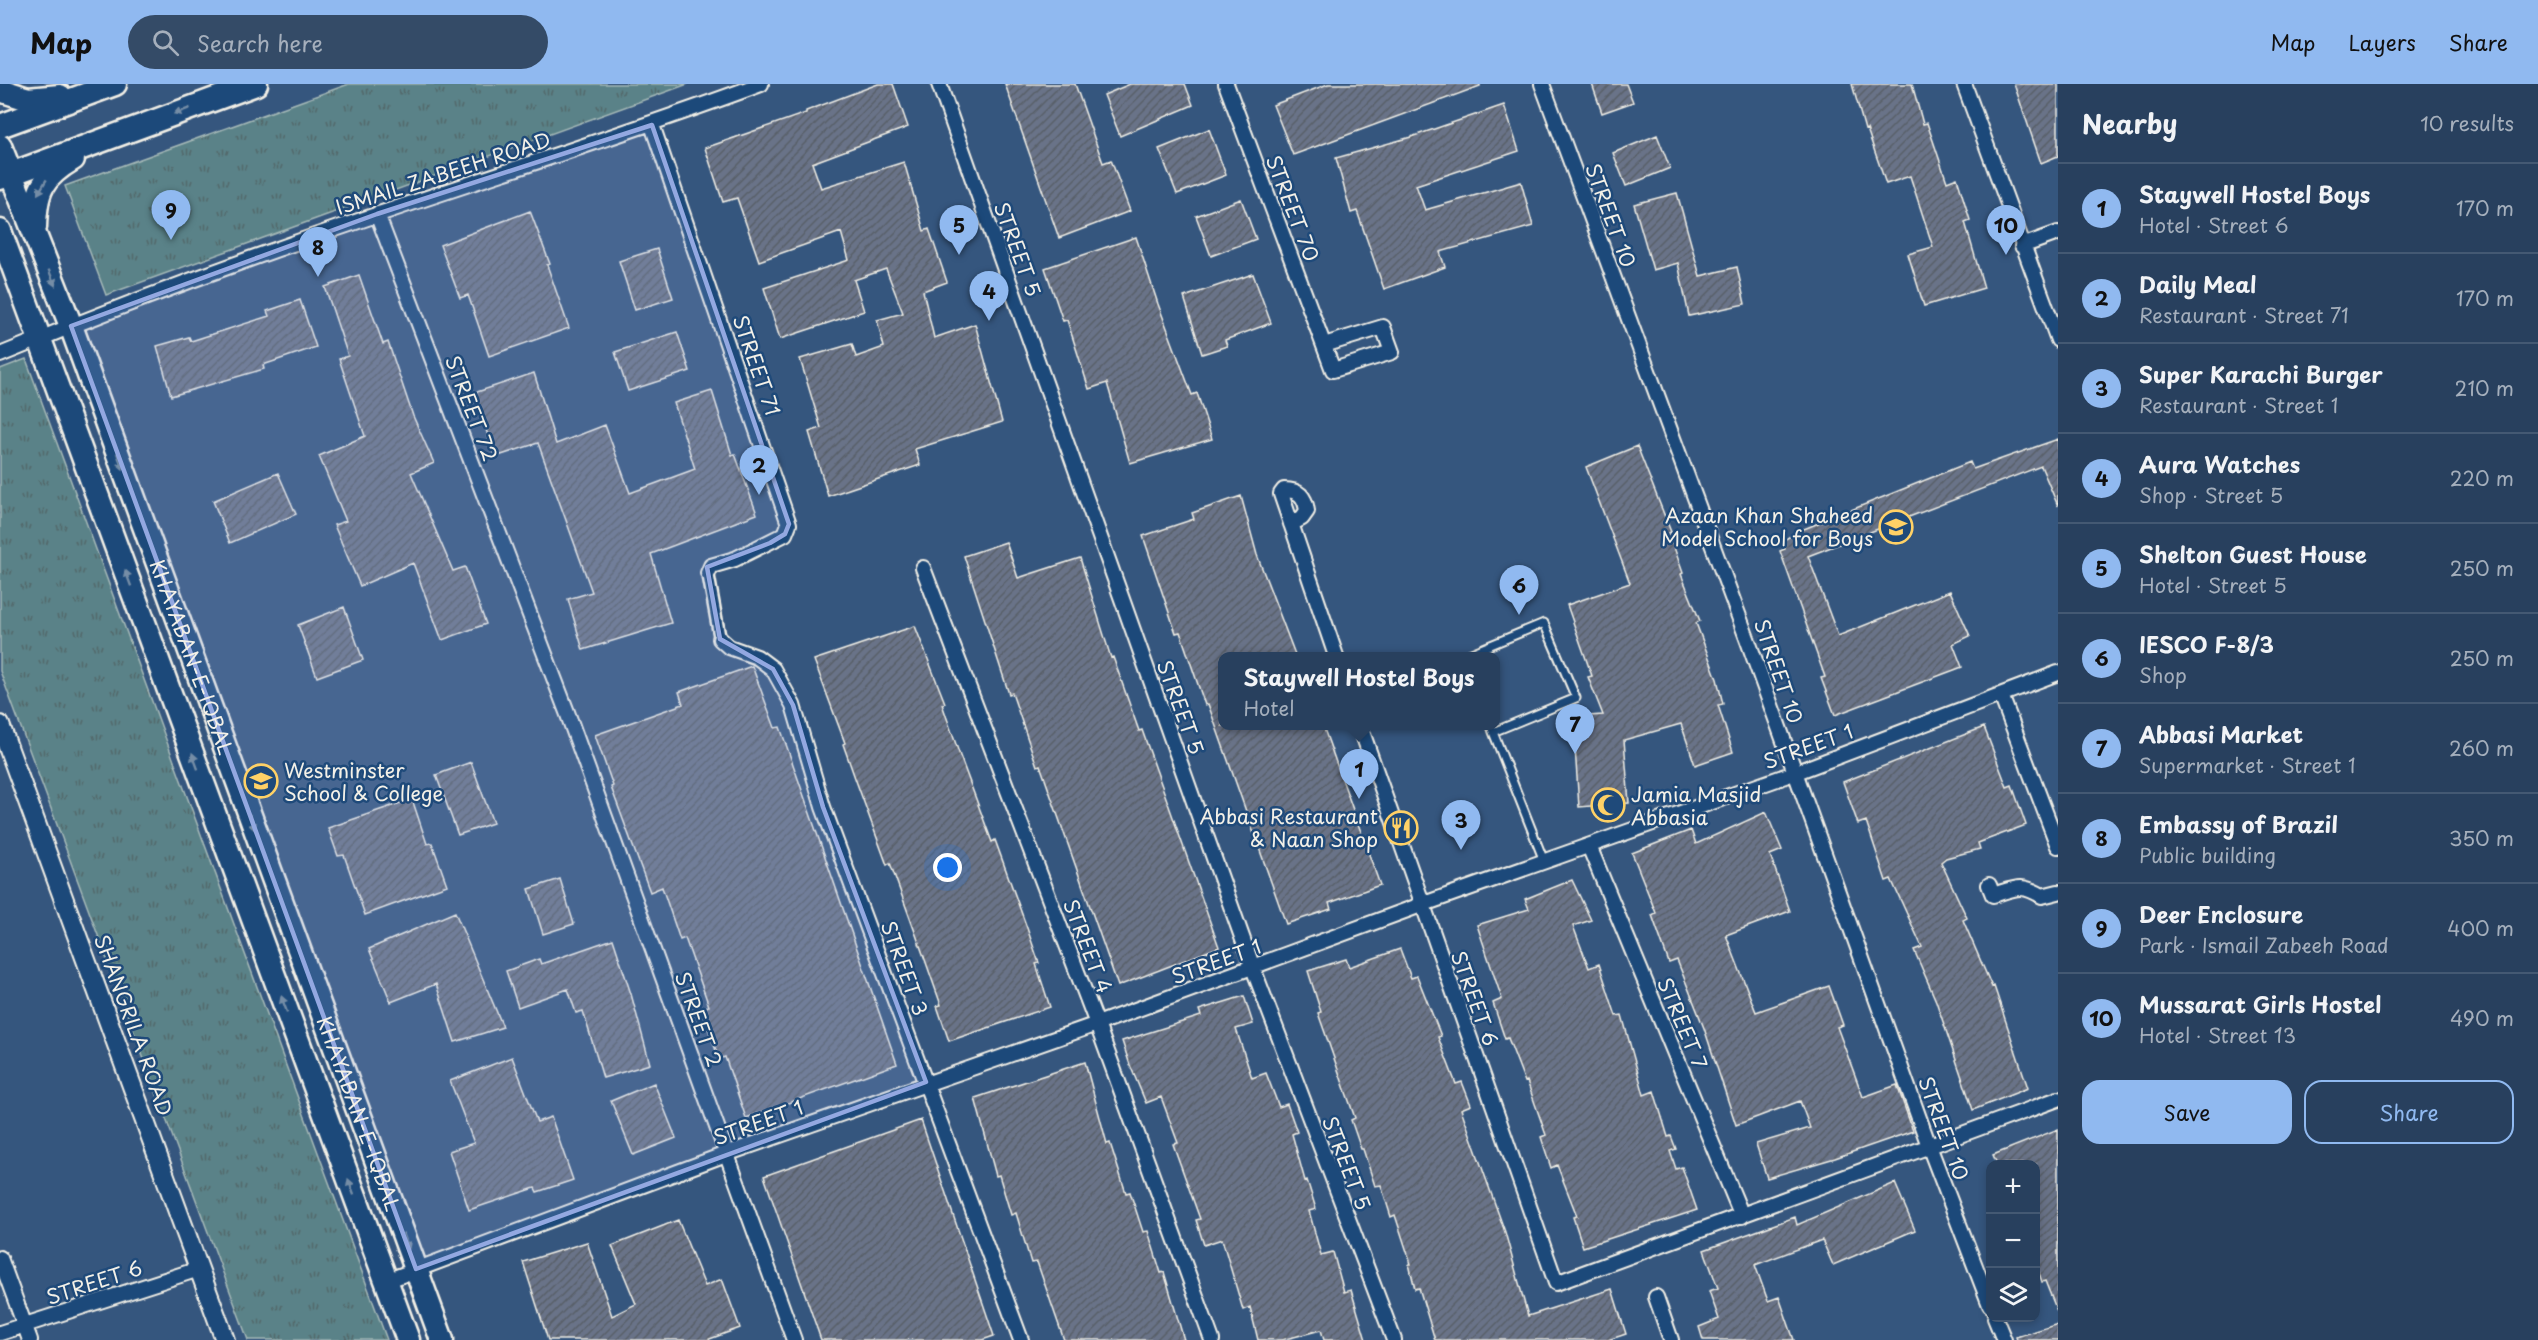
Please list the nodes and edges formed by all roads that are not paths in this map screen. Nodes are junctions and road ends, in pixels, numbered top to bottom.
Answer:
1 (115, 84) edge
2 (256, 84) edge
3 (761, 84) edge
4 (939, 84) edge
5 (1226, 84) edge
6 (1542, 84) edge
7 (1964, 84) edge
8 (0, 90) edge
9 (94, 92) junction
10 (652, 125) junction
11 (0, 126) edge
12 (105, 139) junction
13 (0, 146) edge
14 (5, 176) edge
15 (377, 214) junction
16 (2058, 233) edge
17 (34, 234) junction
18 (1, 237) edge
19 (2022, 246) junction
20 (71, 326) junction
21 (39, 339) junction
22 (2058, 340) edge
23 (1324, 345) junction
24 (0, 355) edge
25 (1291, 524) dead end
26 (923, 568) dead end
27 (708, 573) joint
28 (720, 639) joint
29 (1334, 652) edge
30 (1476, 652) edge
31 (2058, 673) edge
32 (2001, 695) junction
33 (567, 712) joint
34 (0, 725) edge
35 (1500, 726) edge
36 (1361, 730) edge
37 (1492, 730) edge
38 (1794, 773) junction
39 (1588, 846) junction
40 (2058, 846) edge
41 (1544, 861) junction
42 (1989, 885) dead end
43 (2058, 892) edge
44 (1421, 905) junction
45 (1253, 968) junction
46 (1097, 1024) junction
47 (926, 1082) junction
48 (2058, 1099) edge
49 (1929, 1146) junction
50 (726, 1154) junction
51 (1742, 1216) junction
52 (0, 1258) edge
53 (199, 1269) junction
54 (416, 1269) junction
55 (386, 1281) junction
56 (1986, 1295) edge
57 (1656, 1297) dead end
58 (1997, 1322) edge
59 (24, 1324) junction
60 (0, 1333) edge
61 (30, 1340) edge
62 (225, 1340) edge
63 (408, 1340) edge
64 (442, 1340) edge
65 (794, 1340) edge
66 (1021, 1340) edge
67 (1212, 1340) edge
68 (1394, 1340) edge
69 (1671, 1340) edge
70 (2004, 1340) edge

1 - 9 main road
2 -> 12 main road
3 - 10 street, ISMAIL ZABEEH ROAD
4 - 45 street, STREET 5
5 - 23 street, STREET 70
6 - 38 street, STREET 10
7 - 19 street
8 - 9 main road
9 - 11 main road
10 - 15 street, ISMAIL ZABEEH ROAD
10 - 27 street, STREET 71
12 - 14 main road
12 -> 17 main road
13 - 14 main road, KHAYABAN-E-IQBAL
14 - 17 main road, KHAYABAN-E-IQBAL
15 - 20 street, ISMAIL ZABEEH ROAD
15 - 33 street, STREET 72
16 - 19 street
17 -> 20 main road, KHAYABAN-E-IQBAL
18 - 21 main road, KHAYABAN-E-IQBAL
19 - 22 street
20 - 21 street, ISMAIL ZABEEH ROAD
20 -> 54 main road, KHAYABAN-E-IQBAL
21 - 24 street, ISMAIL ZABEEH ROAD
55 -> 21 main road, KHAYABAN-E-IQBAL
23 - 23 street, STREET 70
25 - 29 street
26 - 46 street, STREET 4
27 - 28 street
28 - 47 street, STREET 3
30 - 35 lane
31 - 32 street, STREET 1
32 - 38 street, STREET 1
32 - 40 street
33 - 50 street, STREET 2
34 - 53 street, SHANGRILA ROAD
36 - 44 street, STREET 6
37 - 41 lane
38 - 39 street, STREET 1
38 - 49 street, STREET 10
39 - 41 street, STREET 1
39 - 51 street, STREET 7
41 - 44 street, STREET 1
42 - 43 street
44 - 45 street, STREET 1
44 - 51 street, STREET 6
45 - 46 street, STREET 1
45 - 68 street, STREET 5
46 - 47 street, STREET 1
46 - 67 street, STREET 4
47 - 50 street, STREET 1
47 - 66 street, STREET 3
48 - 49 street
49 - 51 street
49 - 56 street, STREET 10
50 - 54 street, STREET 1
50 - 65 street, STREET 2
52 - 59 street
53 - 59 street, STREET 6
53 - 62 street, SHANGRILA ROAD
54 - 55 street, STREET 1
54 - 64 main road, KHAYABAN-E-IQBAL
55 - 63 main road, KHAYABAN-E-IQBAL
57 - 69 street
58 - 70 street
59 - 60 street, STREET 6
59 - 61 street

